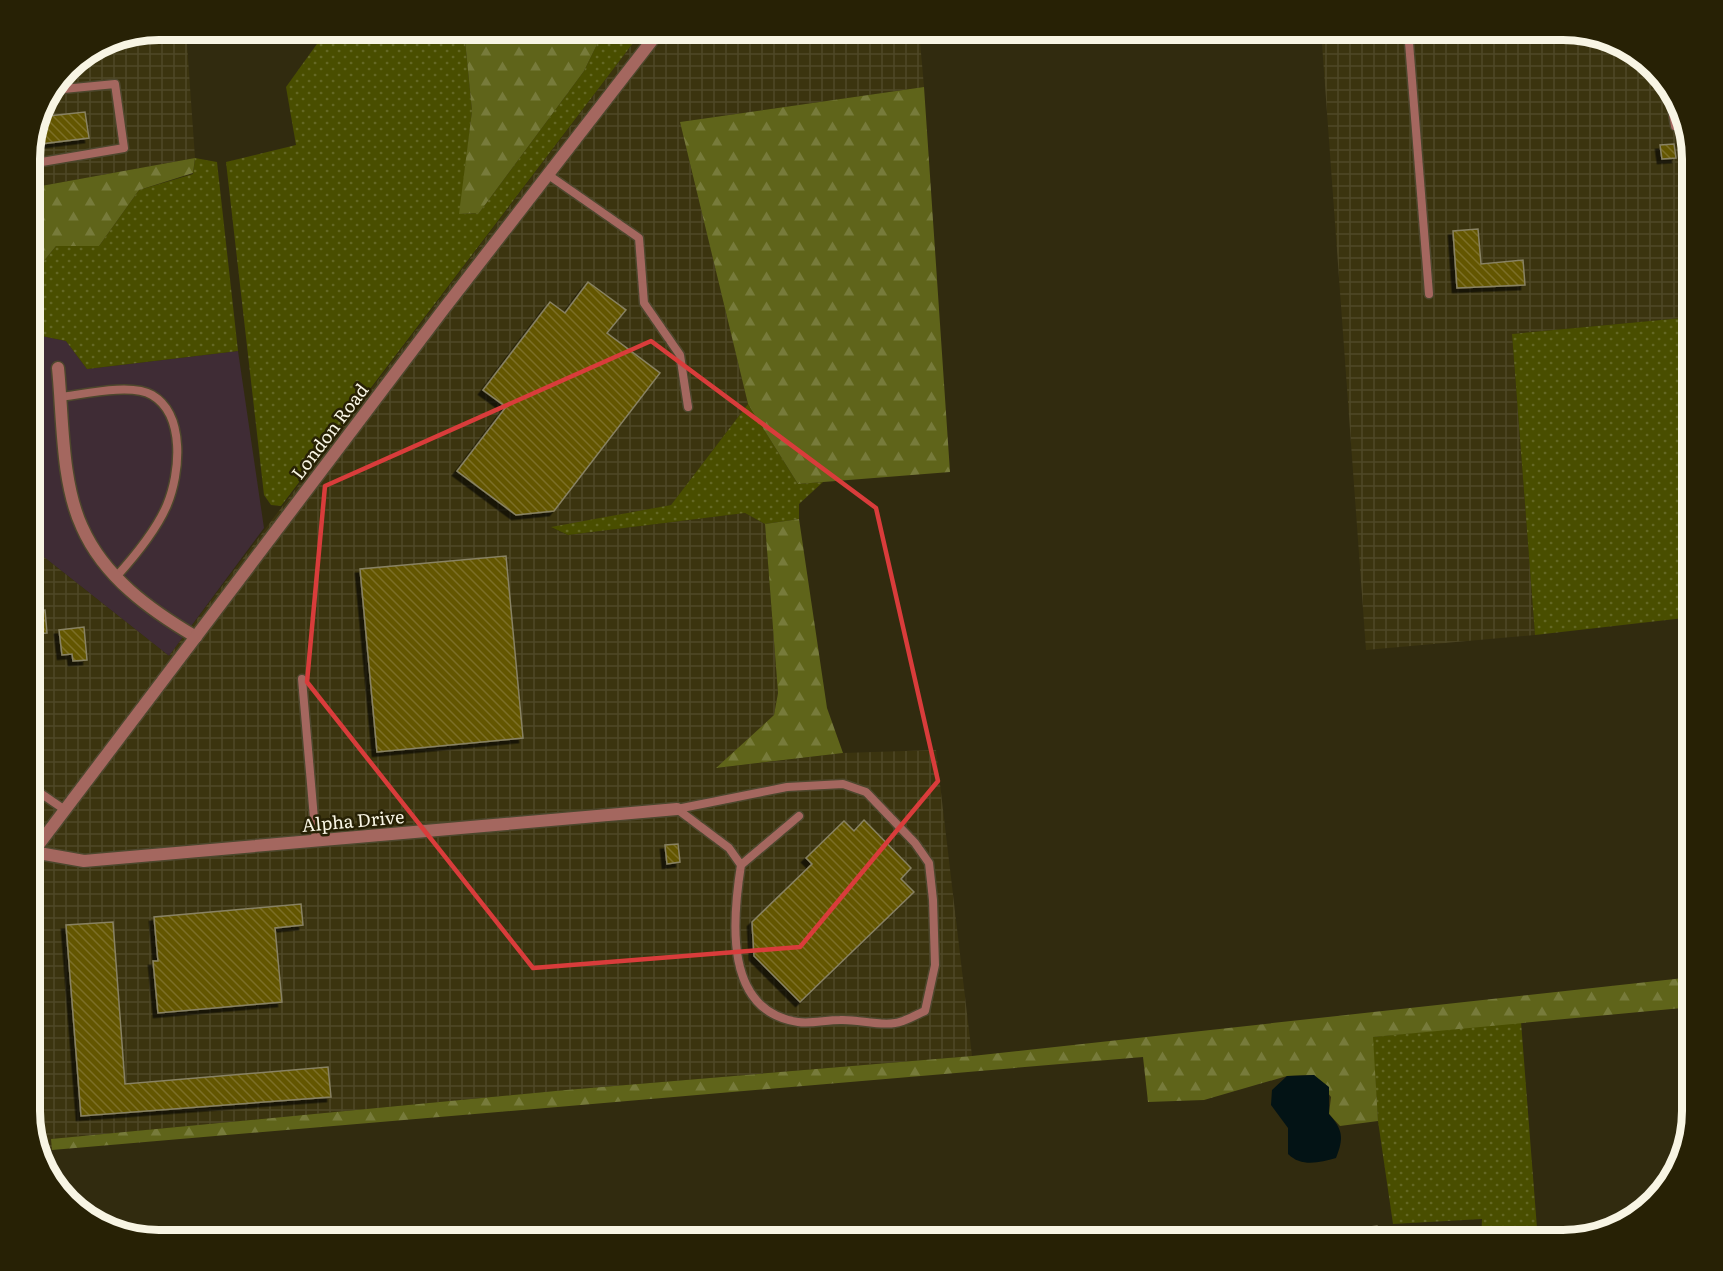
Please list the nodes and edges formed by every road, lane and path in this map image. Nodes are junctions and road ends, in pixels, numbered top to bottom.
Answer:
1 (652, 40) edge
2 (1409, 40) edge
3 (64, 89) edge
4 (1673, 114) edge
5 (1675, 126) dead end
6 (41, 162) edge
7 (547, 174) junction
8 (1429, 294) dead end
9 (58, 368) dead end
10 (61, 397) junction
11 (688, 407) dead end
12 (116, 577) junction
13 (196, 637) junction
14 (302, 680) dead end
15 (41, 794) edge
16 (677, 809) junction
17 (65, 810) junction
18 (799, 816) dead end
19 (41, 842) edge
20 (316, 842) junction
21 (41, 855) edge
22 (741, 865) junction

1 - 7 street, London Road
2 - 8 lane
3 - 6 lane
4 - 5 lane
7 - 11 lane
7 - 13 street, London Road
9 - 10 street
10 - 12 street
10 - 12 lane
12 - 13 street
13 - 17 street, London Road
14 - 20 lane
15 - 17 lane
16 - 20 street, Alpha Drive
16 - 22 lane
16 - 22 lane
17 - 19 street, London Road
18 - 22 lane
20 - 21 street, Alpha Drive

